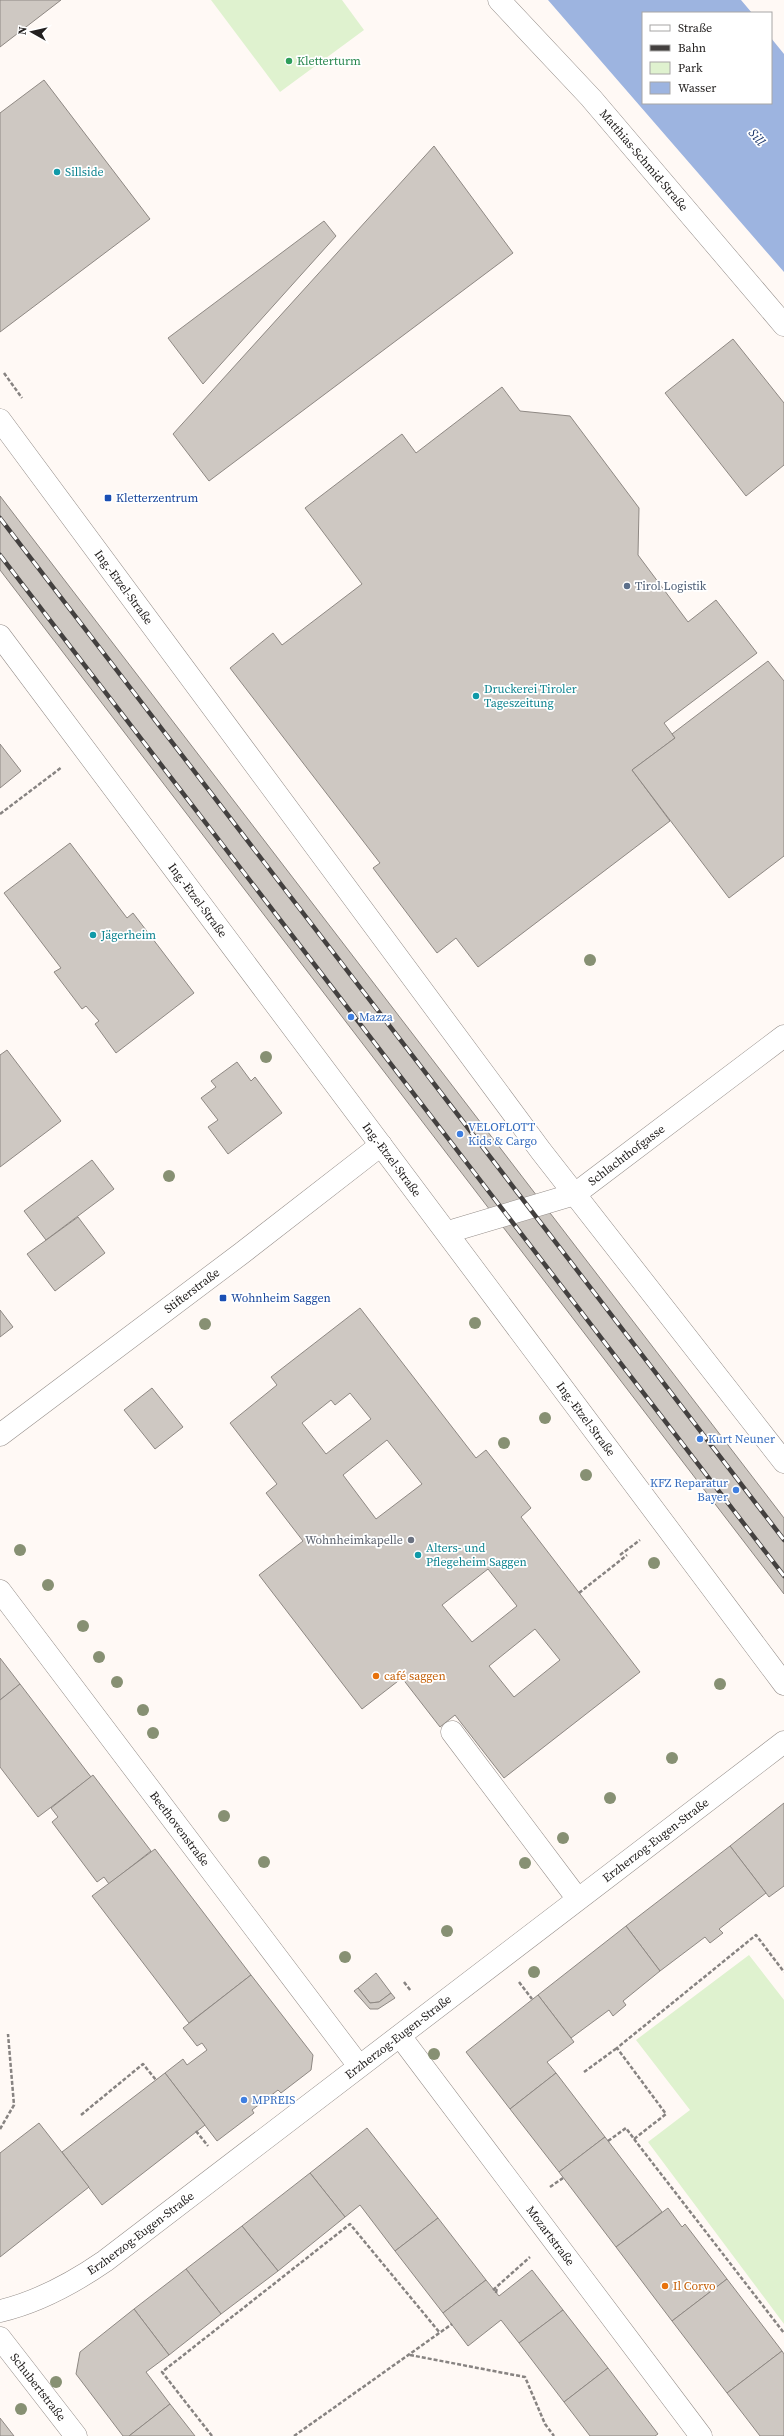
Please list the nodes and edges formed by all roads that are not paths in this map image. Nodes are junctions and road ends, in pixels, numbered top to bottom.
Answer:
1 (499, 0) edge
2 (784, 325) edge
3 (0, 420) edge
4 (0, 636) edge
5 (784, 1036) edge
6 (381, 1145) junction
7 (575, 1194) junction
8 (448, 1232) junction
9 (0, 1435) edge
10 (784, 1462) edge
11 (0, 1591) edge
12 (784, 1684) edge
13 (452, 1732) dead end
14 (784, 1742) edge
15 (577, 1898) junction
16 (400, 2036) junction
17 (359, 2066) junction
18 (0, 2311) edge
19 (0, 2338) edge
20 (76, 2436) edge
21 (701, 2436) edge

1 - 2 street, Matthias-Schmid-Straße
3 - 7 street, Ing.-Etzel-Straße
4 - 6 street, Ing.-Etzel-Straße
5 - 7 street, Schlachthofgasse
6 - 8 street, Ing.-Etzel-Straße
6 - 9 street, Stifterstraße
7 - 8 street, Schlachthofgasse
7 - 10 street, Ing.-Etzel-Straße
8 - 12 street, Ing.-Etzel-Straße
11 - 17 street, Beethovenstraße
13 - 15 street
14 - 15 street, Erzherzog-Eugen-Straße
15 - 16 street, Erzherzog-Eugen-Straße
16 - 17 street, Erzherzog-Eugen-Straße
16 - 21 street, Mozartstraße
17 - 18 street, Erzherzog-Eugen-Straße
19 - 20 street, Schubertstraße

